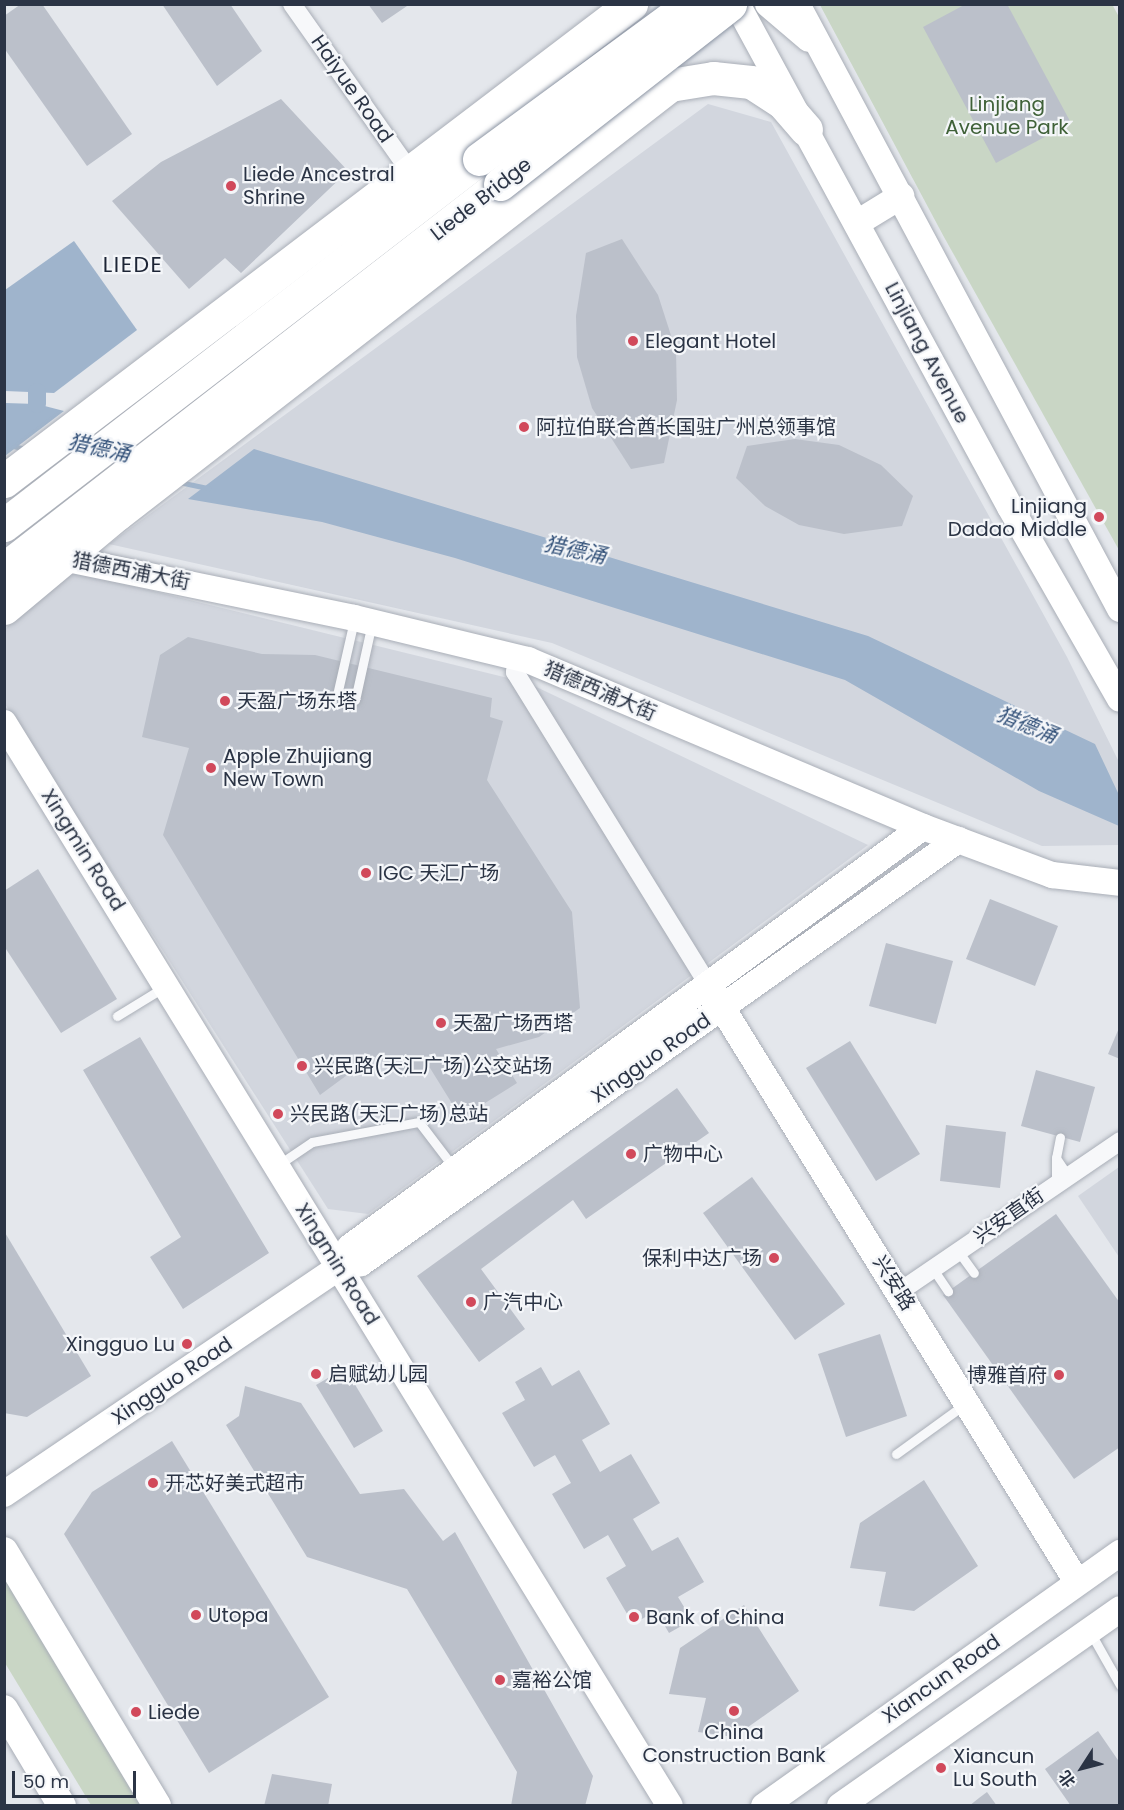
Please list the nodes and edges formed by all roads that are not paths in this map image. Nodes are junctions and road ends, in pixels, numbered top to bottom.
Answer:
1 (292, 4) edge
2 (631, 4) edge
3 (674, 4) edge
4 (690, 4) edge
5 (730, 4) edge
6 (737, 4) edge
7 (768, 4) edge
8 (797, 4) edge
9 (822, 51) junction
10 (670, 85) junction
11 (806, 129) junction
12 (412, 174) junction
13 (901, 196) junction
14 (857, 223) junction
15 (161, 386) junction
16 (231, 392) junction
17 (262, 400) junction
18 (175, 452) junction
19 (4, 481) edge
20 (19, 502) edge
21 (84, 509) junction
22 (117, 514) junction
23 (4, 525) edge
24 (62, 558) junction
25 (4, 569) edge
26 (4, 608) edge
27 (1119, 609) edge
28 (364, 620) junction
29 (520, 658) junction
30 (337, 694) dead end
31 (1116, 696) edge
32 (355, 700) dead end
33 (4, 723) edge
34 (923, 827) junction
35 (958, 840) junction
36 (1119, 882) edge
37 (708, 985) junction
38 (166, 986) junction
39 (722, 1007) junction
40 (117, 1016) dead end
41 (1060, 1137) dead end
42 (1119, 1141) edge
43 (1056, 1158) junction
44 (277, 1166) junction
45 (456, 1170) junction
46 (1062, 1180) junction
47 (958, 1251) junction
48 (339, 1268) junction
49 (933, 1269) junction
50 (974, 1273) dead end
51 (948, 1291) dead end
52 (899, 1292) junction
53 (967, 1403) junction
54 (896, 1454) dead end
55 (4, 1494) edge
56 (4, 1551) edge
57 (1119, 1553) edge
58 (1077, 1582) junction
59 (1119, 1609) edge
60 (1089, 1630) junction
61 (1119, 1685) edge
62 (4, 1709) edge
63 (62, 1806) edge
64 (157, 1806) edge
65 (670, 1806) edge
66 (764, 1806) edge
67 (840, 1806) edge

1 - 12 street, Haiyue Road
2 - 12 highway
3 - 10 highway
4 - 15 highway, Liede Bridge, bridge
5 - 16 highway, Liede Bridge, bridge
6 - 11 street, Linjiang Avenue
7 - 9 street
8 - 9 street
9 - 13 street
10 - 11 highway
10 - 17 highway
11 - 14 street, Linjiang Avenue
12 - 15 highway
13 - 14 street
13 - 27 street
14 - 31 street, Linjiang Avenue
15 - 19 highway
15 - 20 highway
16 - 18 highway
16 - 21 highway
17 - 18 highway
17 - 22 highway
18 - 21 highway
18 - 22 highway
20 - 23 highway
21 - 25 highway
22 - 24 highway
24 - 26 highway
24 - 28 street, 猎德西浦大街
28 - 29 street, 猎德西浦大街
28 - 30 lane
28 - 32 lane
29 - 34 street, 猎德西浦大街
29 - 37 street
33 - 38 street, Xingmin Road
34 - 35 street, 猎德西浦大街
34 - 37 street, Xingguo Road
35 - 36 street, 猎德西浦大街
35 - 39 street, Xingguo Road
37 - 39 street, 兴安路
37 - 45 street, Xingguo Road
38 - 40 lane
38 - 44 street, Xingmin Road
39 - 48 street, Xingguo Road
39 - 52 street, 兴安路
41 - 43 lane
42 - 46 street, 兴安直街
43 - 46 lane
43 - 46 lane
44 - 45 lane
44 - 48 street, Xingmin Road
45 - 48 street, Xingguo Road
46 - 47 street, 兴安直街
47 - 49 street, 兴安直街
47 - 50 lane
48 - 55 street, Xingguo Road
48 - 65 street, Xingmin Road
49 - 51 lane
49 - 52 street, 兴安直街
52 - 53 street, 兴安路
53 - 54 lane
53 - 58 street, 兴安路
56 - 64 main road
57 - 58 street, Xiancun Road
58 - 66 street, Xiancun Road
59 - 60 street
60 - 61 lane
60 - 67 street
62 - 63 main road

